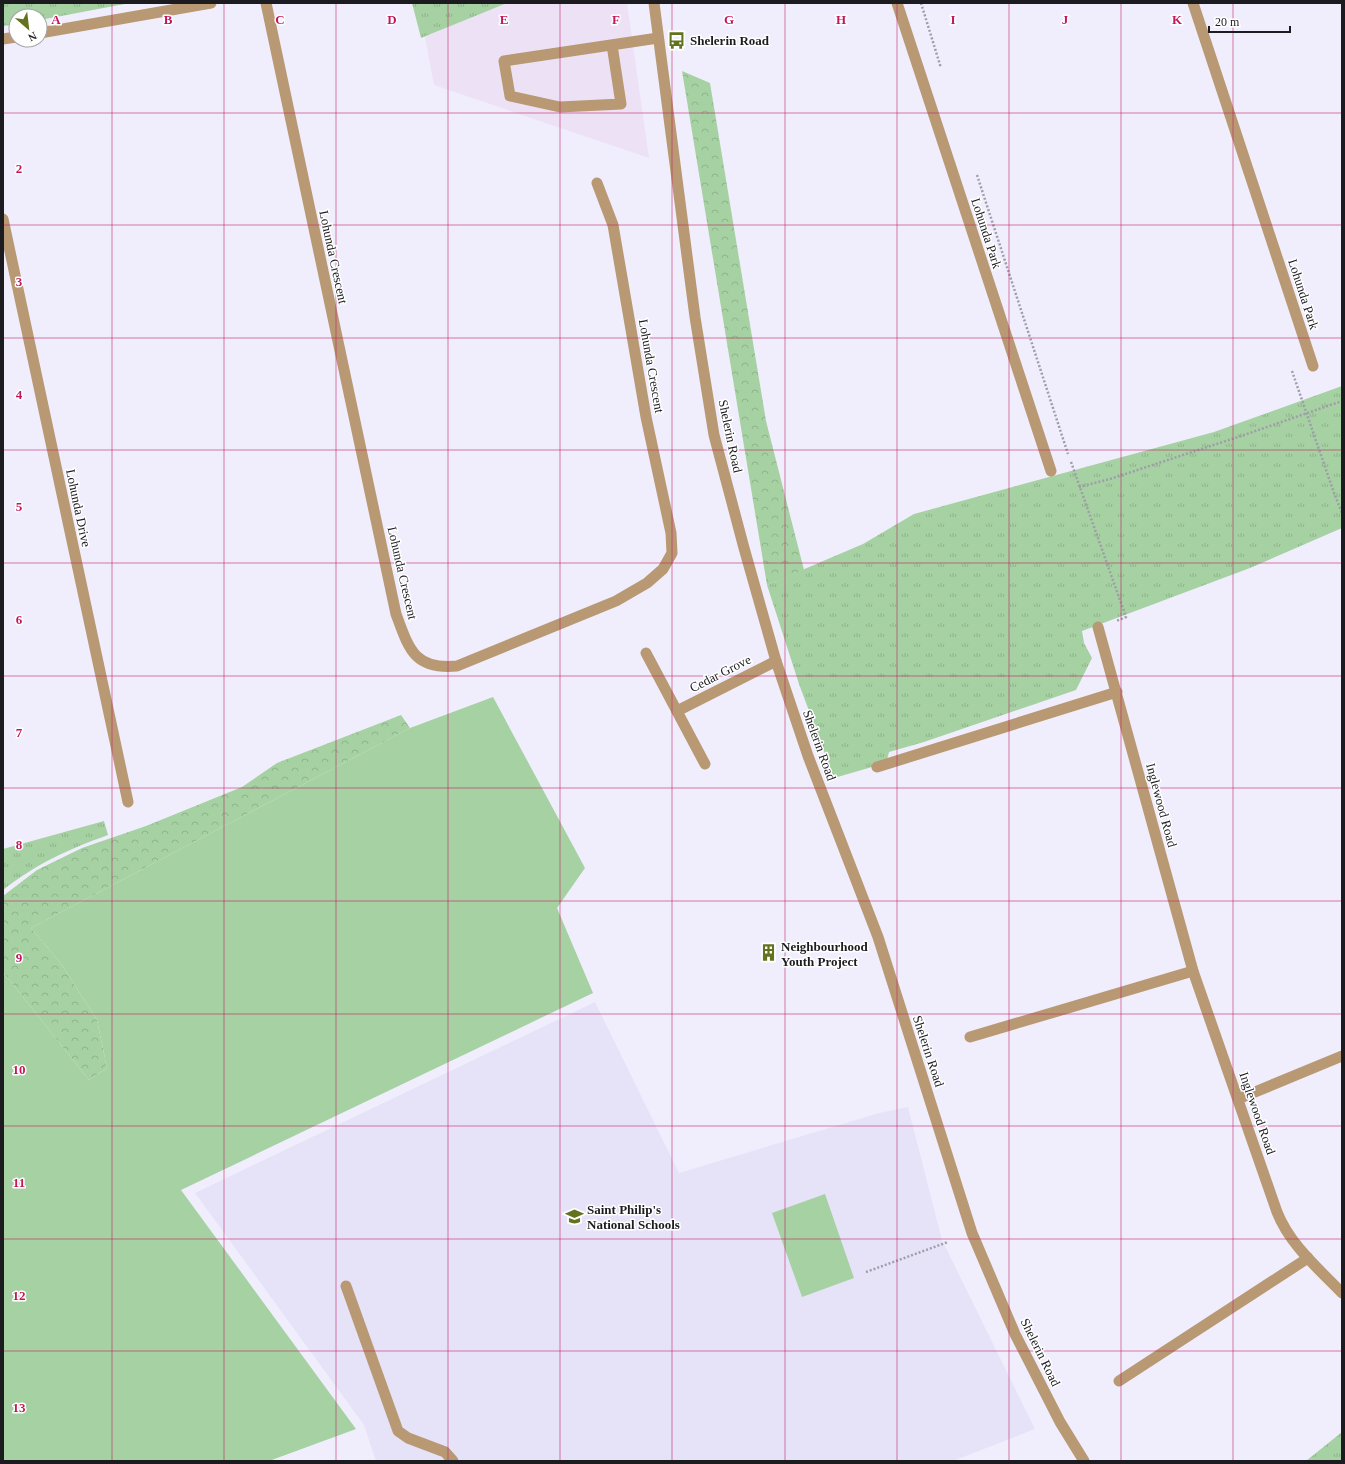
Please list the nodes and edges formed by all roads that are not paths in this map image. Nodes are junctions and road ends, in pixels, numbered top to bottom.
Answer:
1 (212, 3) edge
2 (266, 3) edge
3 (654, 3) edge
4 (897, 3) edge
5 (1193, 3) edge
6 (48, 32) edge
7 (658, 38) junction
8 (612, 45) junction
9 (597, 183) dead end
10 (3, 219) edge
11 (1313, 366) dead end
12 (1051, 471) dead end
13 (1098, 627) dead end
14 (646, 653) dead end
15 (776, 661) junction
16 (1117, 692) junction
17 (677, 711) junction
18 (705, 764) dead end
19 (877, 766) dead end
20 (128, 802) dead end
21 (1193, 971) junction
22 (970, 1037) dead end
23 (1342, 1056) edge
24 (1238, 1099) junction
25 (1308, 1258) junction
26 (346, 1286) dead end
27 (1342, 1293) edge
28 (1118, 1381) dead end
29 (453, 1461) edge
30 (1084, 1461) edge

1 - 6 street
2 - 9 street, Lohunda Crescent
3 - 7 street, Shelerin Road
4 - 12 street, Lohunda Park
5 - 11 street, Lohunda Park
7 - 8 street
7 - 15 street, Shelerin Road
8 - 8 street
10 - 20 street, Lohunda Drive
13 - 16 street, Inglewood Road
14 - 17 street
15 - 17 street, Cedar Grove
15 - 30 street, Shelerin Road
16 - 19 street
16 - 21 street, Inglewood Road
17 - 18 street
21 - 22 street
21 - 24 street, Inglewood Road
23 - 24 street
24 - 25 street, Inglewood Road
25 - 27 street, Inglewood Road
25 - 28 street
26 - 29 street

